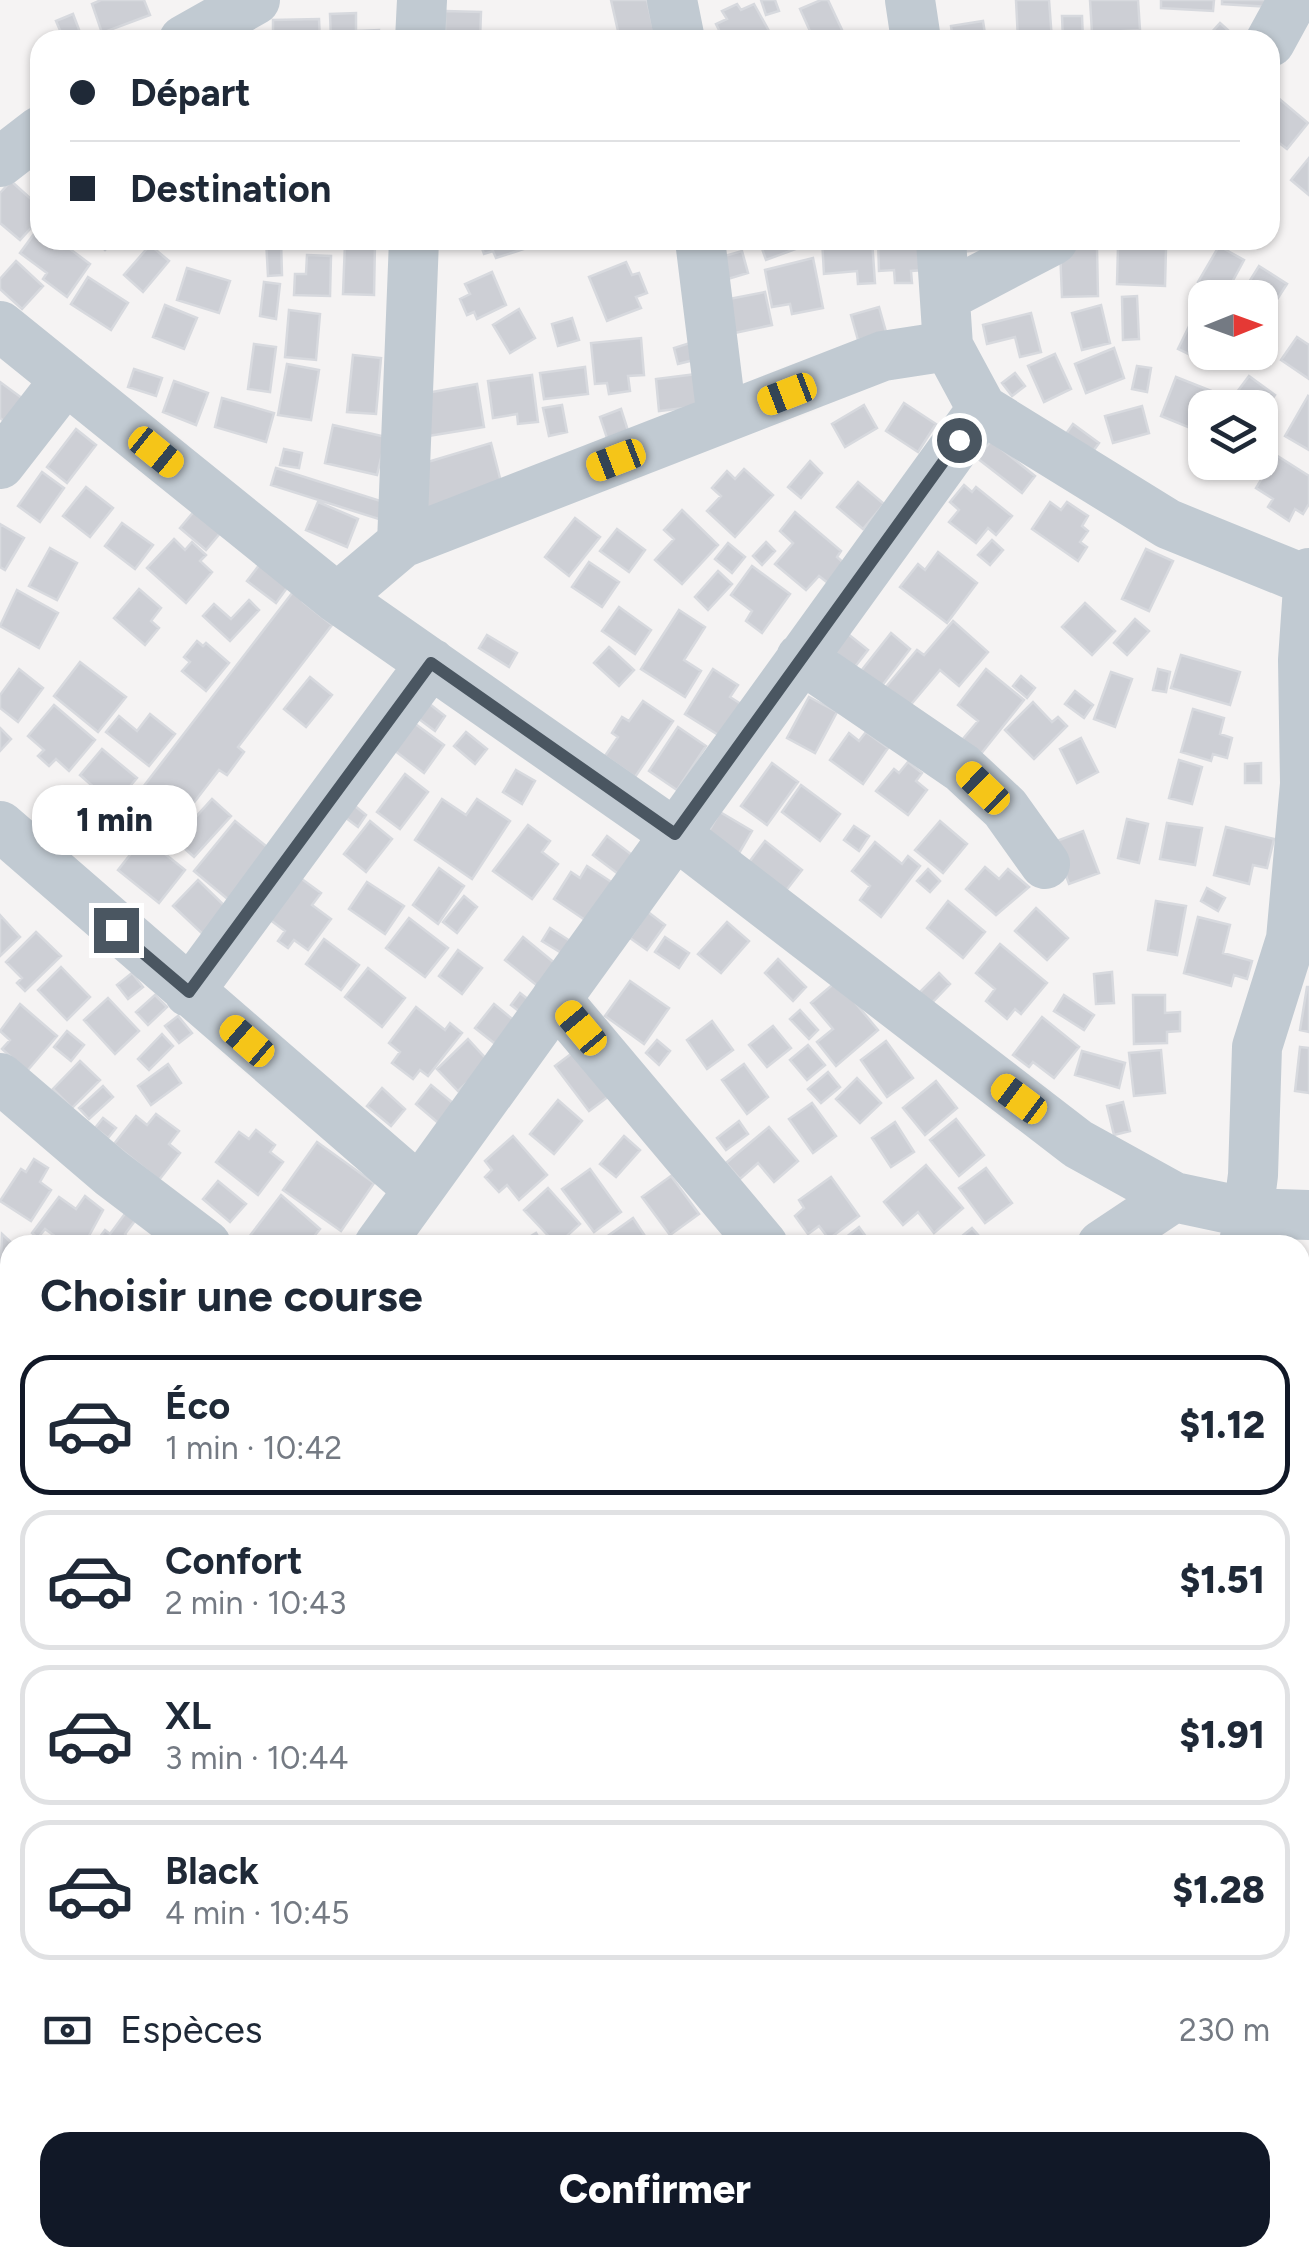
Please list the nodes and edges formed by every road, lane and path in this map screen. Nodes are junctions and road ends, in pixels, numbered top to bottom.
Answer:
1 (255, 0) edge
2 (422, 0) edge
3 (672, 0) edge
4 (910, 0) edge
5 (1293, 0) edge
6 (202, 30) edge
7 (420, 30) edge
8 (678, 30) edge
9 (914, 30) edge
10 (1277, 30) edge
11 (30, 139) edge
12 (0, 162) edge
13 (414, 250) edge
14 (701, 250) edge
15 (943, 250) edge
16 (1033, 250) edge
17 (946, 296) junction
18 (0, 326) edge
19 (948, 346) junction
20 (66, 380) junction
21 (982, 409) junction
22 (722, 418) junction
23 (0, 464) edge
24 (402, 543) junction
25 (1308, 576) edge
26 (337, 598) junction
27 (802, 658) junction
28 (1306, 661) edge
29 (431, 663) junction
30 (0, 826) edge
31 (675, 834) junction
32 (1045, 864) dead end
33 (189, 992) junction
34 (556, 999) junction
35 (0, 1078) edge
36 (419, 1189) junction
37 (1174, 1197) junction
38 (1309, 1215) edge
39 (1246, 1229) edge
40 (193, 1235) edge
41 (386, 1235) edge
42 (755, 1235) edge
43 (1117, 1235) edge

1 - 6 street
2 - 7 street
3 - 8 street
4 - 9 street
5 - 10 street
11 - 12 street
13 - 24 street
14 - 22 street
15 - 17 street
16 - 17 street
17 - 19 street
18 - 20 street
19 - 21 street
19 - 22 street
20 - 23 street
20 - 26 street
21 - 25 street
21 - 27 street
22 - 24 street
24 - 26 street
25 - 28 street
26 - 29 street
27 - 31 street
27 - 32 street
28 - 39 street
29 - 31 street
29 - 33 street
30 - 33 street
31 - 34 street
31 - 37 street
33 - 36 street
34 - 36 street
34 - 42 street
35 - 40 street
36 - 41 street
37 - 39 street
37 - 43 street
38 - 39 street

